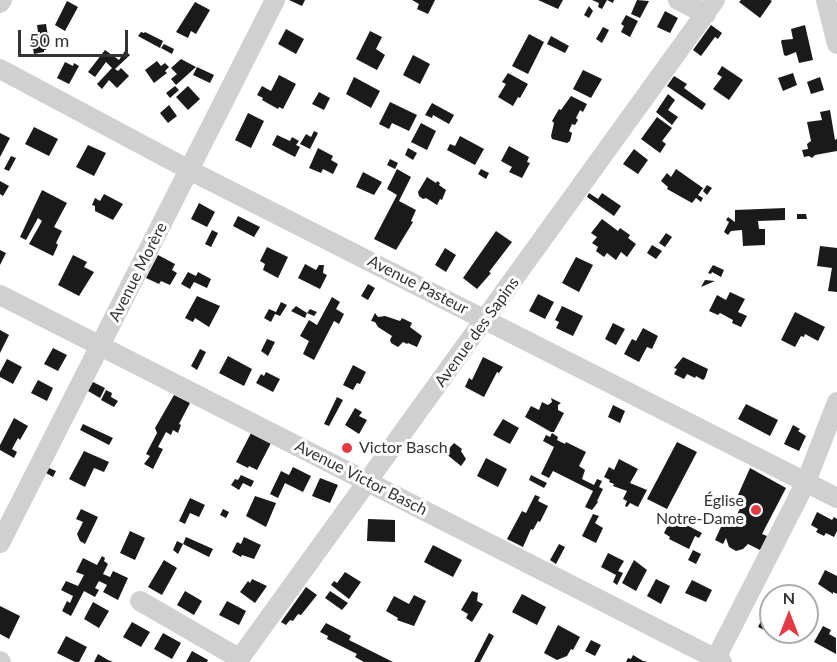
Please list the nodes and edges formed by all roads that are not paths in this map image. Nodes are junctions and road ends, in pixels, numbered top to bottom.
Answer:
1 (275, 0) edge
2 (678, 0) edge
3 (826, 0) edge
4 (710, 7) edge
5 (837, 44) edge
6 (0, 69) edge
7 (190, 170) junction
8 (0, 295) edge
9 (486, 319) junction
10 (101, 346) junction
11 (837, 402) edge
12 (368, 482) junction
13 (806, 482) junction
14 (837, 498) edge
15 (0, 543) edge
16 (140, 601) dead end
17 (238, 660) edge
18 (717, 661) edge

1 - 7 street, Avenue Morère
2 - 4 street
3 - 5 street
4 - 9 street, Avenue des Sapins
6 - 7 street, Avenue Pasteur
7 - 9 street, Avenue Pasteur
7 - 10 street, Avenue Morère
8 - 10 street, Avenue Victor Basch
9 - 12 street, Avenue des Sapins
9 - 13 street, Avenue Pasteur
10 - 12 street, Avenue Victor Basch
10 - 15 street, Avenue Morère
11 - 13 street
12 - 17 street, Avenue des Sapins
12 - 18 street, Avenue Victor Basch
13 - 14 street, Avenue Pasteur
13 - 18 street
16 - 17 street

